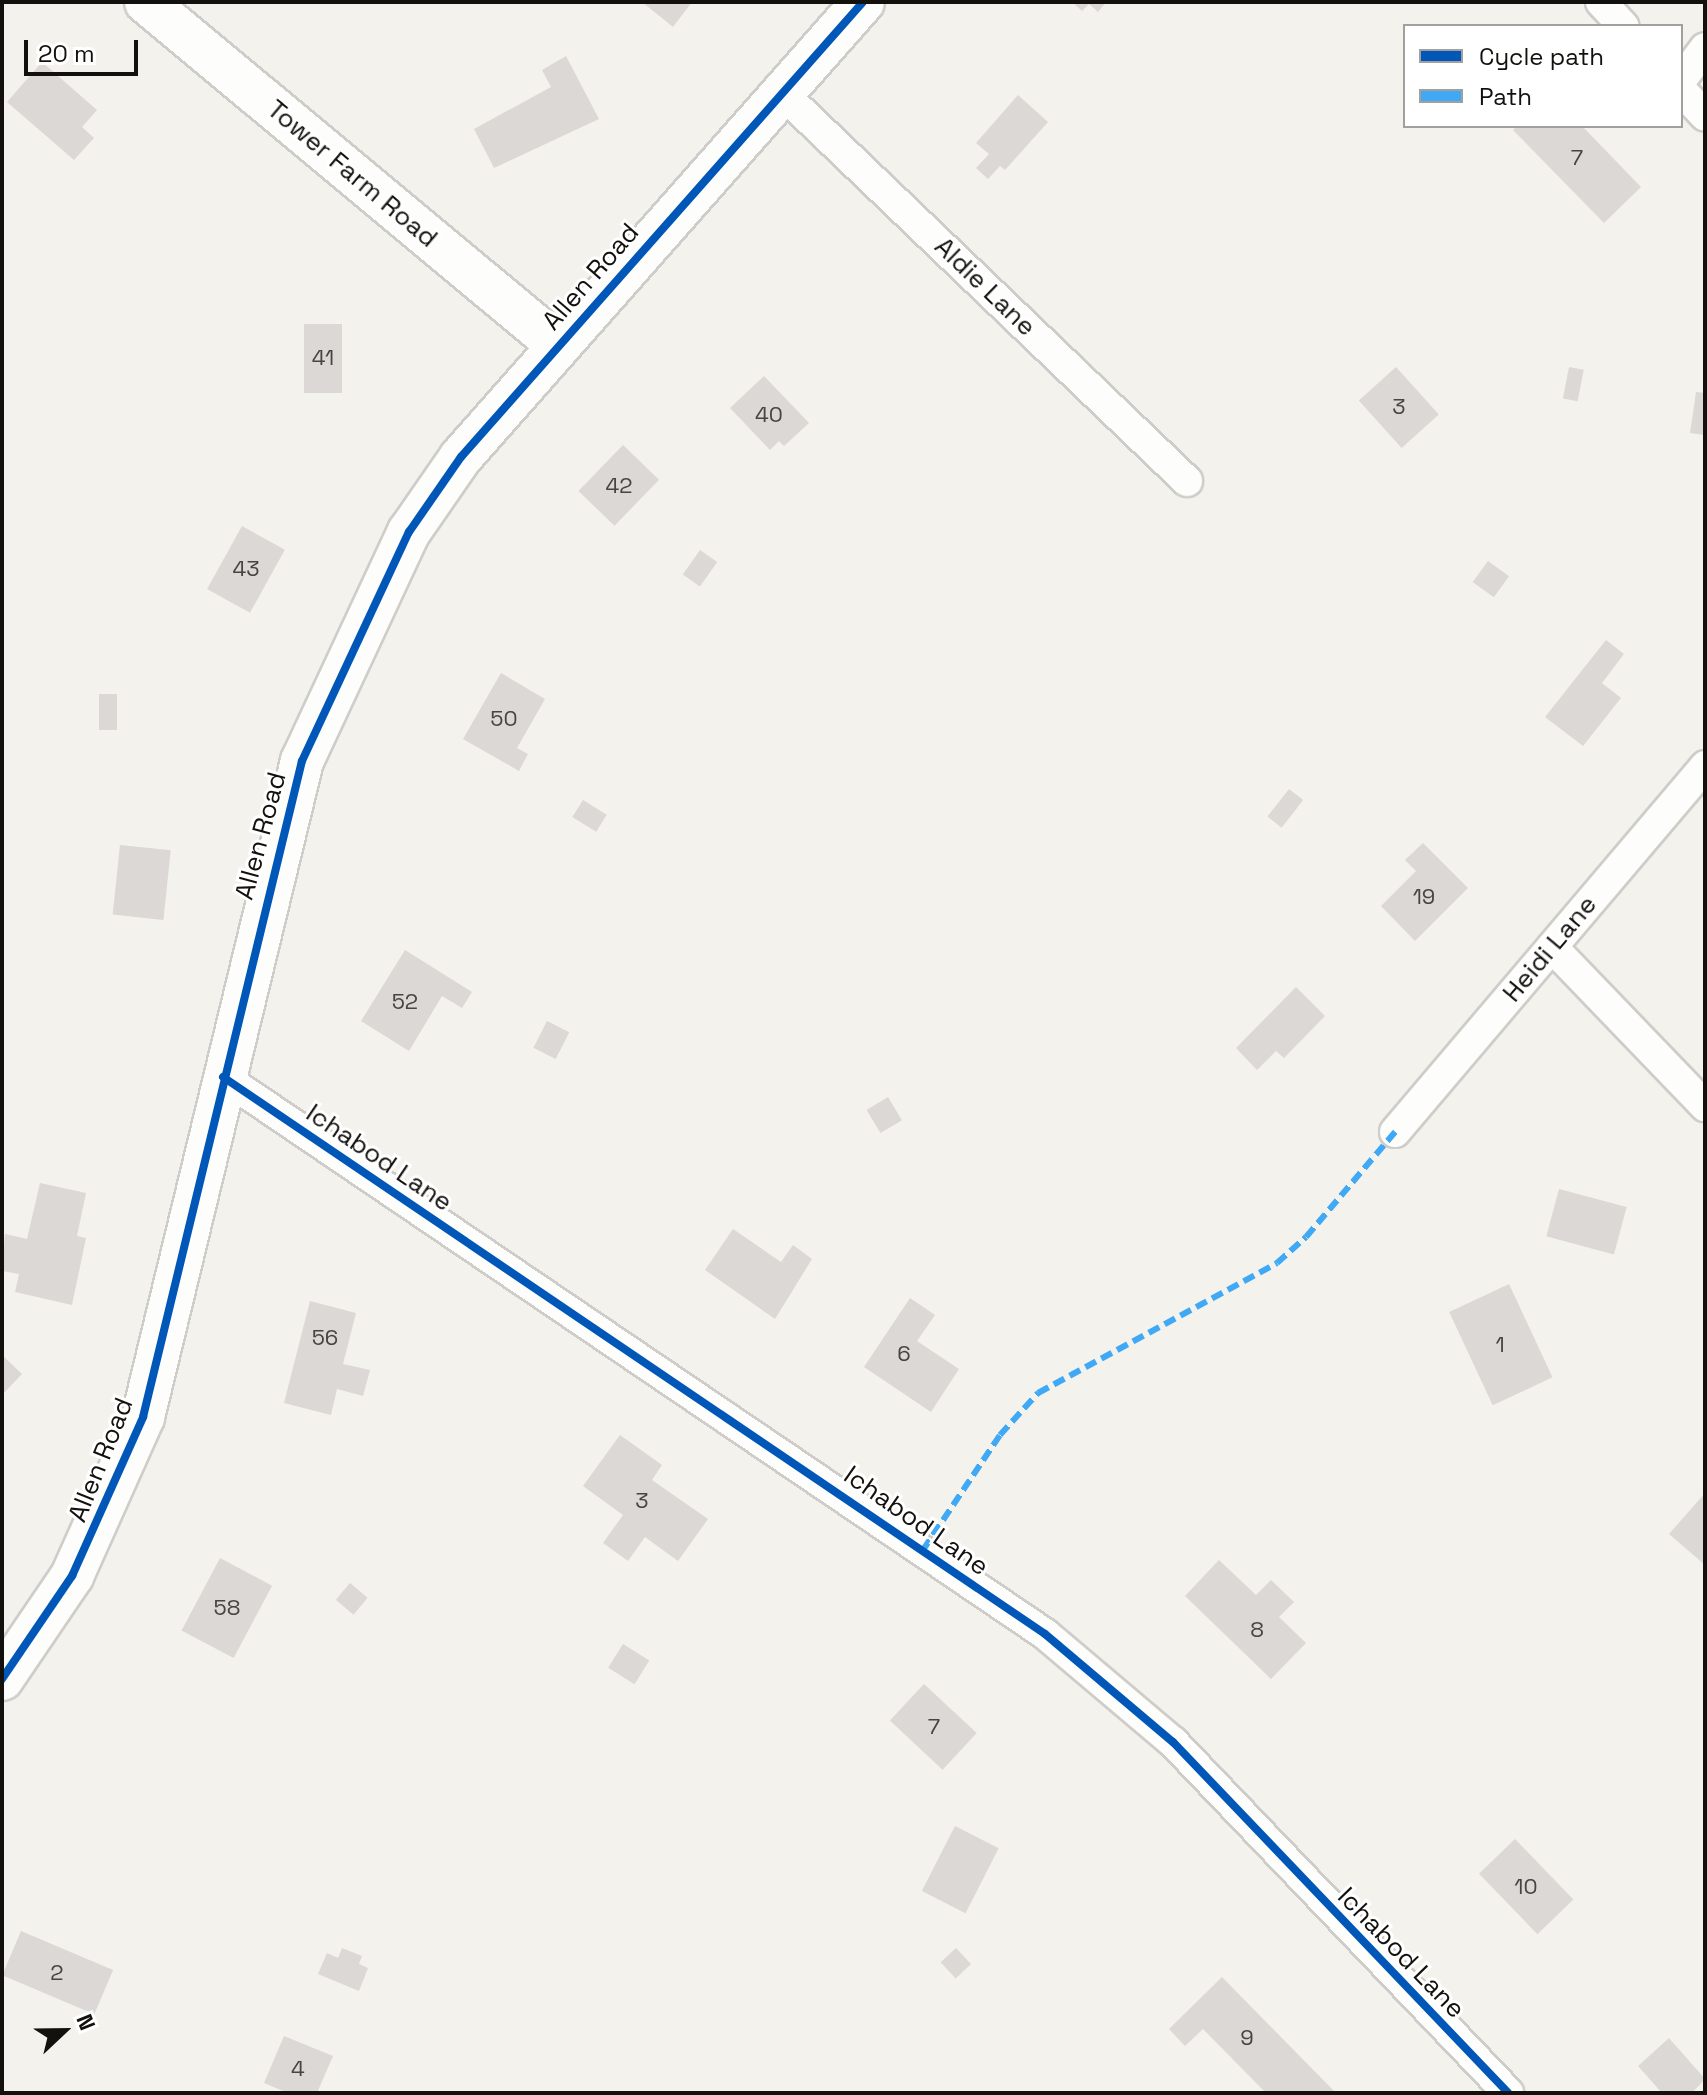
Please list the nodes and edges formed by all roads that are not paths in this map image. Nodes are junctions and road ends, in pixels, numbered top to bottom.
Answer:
1 (146, 2) edge
2 (863, 2) edge
3 (1601, 2) edge
4 (1621, 24) edge
5 (1705, 48) edge
6 (1683, 82) edge
7 (1705, 82) edge
8 (1683, 85) edge
9 (1683, 88) edge
10 (782, 93) junction
11 (1705, 116) edge
12 (558, 345) junction
13 (1187, 481) dead end
14 (1705, 766) edge
15 (1552, 947) junction
16 (223, 1077) junction
17 (1705, 1106) edge
18 (1395, 1132) dead end
19 (2, 1679) edge
20 (1508, 2093) edge

1 - 12 street, Tower Farm Road
2 - 10 street, Allen Road
3 - 4 street
5 - 6 street
7 - 8 street
9 - 11 street
10 - 12 street, Allen Road
10 - 13 street, Aldie Lane
12 - 16 street, Allen Road
14 - 15 street, Heidi Lane
15 - 17 street
15 - 18 street, Heidi Lane
16 - 19 street, Allen Road
16 - 20 street, Ichabod Lane

